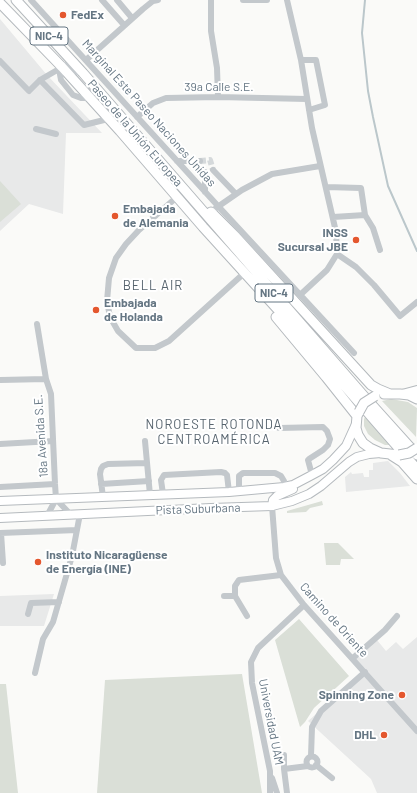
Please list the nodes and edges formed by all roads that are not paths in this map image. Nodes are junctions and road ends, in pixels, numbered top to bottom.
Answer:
1 (31, 0) edge
2 (102, 0) edge
3 (117, 0) edge
4 (158, 0) edge
5 (211, 0) edge
6 (243, 0) edge
7 (267, 0) edge
8 (287, 0) edge
9 (18, 1) edge
10 (0, 3) edge
11 (132, 18) junction
12 (124, 25) junction
13 (86, 60) junction
14 (301, 60) junction
15 (0, 61) edge
16 (60, 68) junction
17 (82, 73) junction
18 (40, 80) junction
19 (218, 97) junction
20 (307, 99) junction
21 (309, 110) junction
22 (137, 117) junction
23 (108, 119) junction
24 (36, 129) dead end
25 (56, 134) dead end
26 (166, 149) junction
27 (157, 157) junction
28 (177, 161) junction
29 (200, 161) tunnel mouth
30 (320, 166) junction
31 (213, 170) tunnel mouth
32 (205, 172) dead end
33 (326, 188) junction
34 (186, 191) junction
35 (205, 192) junction
36 (236, 194) junction
37 (177, 197) junction
38 (214, 209) junction
39 (365, 215) junction
40 (333, 217) junction
41 (203, 227) junction
42 (380, 250) dead end
43 (337, 254) junction
44 (241, 276) junction
45 (300, 295) junction
46 (417, 302) edge
47 (37, 324) dead end
48 (354, 353) dead end
49 (0, 380) edge
50 (46, 380) junction
51 (417, 390) edge
52 (394, 394) junction
53 (359, 398) junction
54 (417, 399) edge
55 (357, 417) junction
56 (279, 428) dead end
57 (53, 441) junction
58 (145, 441) dead end
59 (0, 444) edge
60 (417, 448) edge
61 (381, 453) junction
62 (417, 454) edge
63 (395, 455) junction
64 (147, 463) junction
65 (323, 469) junction
66 (417, 469) edge
67 (312, 475) junction
68 (417, 479) edge
69 (149, 481) junction
70 (55, 484) junction
71 (102, 484) junction
72 (0, 487) edge
73 (10, 487) junction
74 (284, 487) junction
75 (239, 491) junction
76 (229, 492) junction
77 (163, 494) junction
78 (150, 495) junction
79 (103, 497) junction
80 (56, 499) junction
81 (10, 500) junction
82 (0, 501) edge
83 (272, 506) junction
84 (76, 515) junction
85 (46, 516) junction
86 (0, 518) edge
87 (77, 530) junction
88 (1, 533) edge
89 (3, 563) dead end
90 (281, 575) junction
91 (224, 596) dead end
92 (236, 596) junction
93 (59, 602) junction
94 (304, 605) junction
95 (28, 614) dead end
96 (247, 616) dead end
97 (397, 616) dead end
98 (353, 658) junction
99 (365, 672) junction
100 (35, 673) dead end
101 (416, 728) edge
102 (284, 755) dead end
103 (308, 761) junction
104 (316, 765) junction
105 (284, 769) junction
106 (270, 771) junction
107 (332, 778) dead end
108 (270, 793) edge
109 (277, 793) edge
110 (287, 793) edge

1 - 13 street, Marginal Este Paseo Naciones Unidas
2 - 12 street
3 - 11 street
4 - 11 street
5 - 19 street
6 - 7 street
8 - 14 street
9 - 17 highway, Paseo de la Unión Europea / NIC-4
10 - 16 highway, Paseo de la Unión Europea / NIC-4
11 - 12 street
12 - 13 street
13 - 22 street, Marginal Este Paseo Naciones Unidas
14 - 20 street
14 - 21 street
15 - 18 street
16 - 17 street
16 - 18 street
16 - 23 highway, Paseo de la Unión Europea / NIC-4
17 - 27 highway, Paseo de la Unión Europea / NIC-4
18 - 23 street
19 - 20 street, 39a Calle S.E.
19 - 22 street, 39a Calle S.E.
20 - 21 street
21 - 30 street
22 - 26 street, Marginal Este Paseo Naciones Unidas
23 - 37 highway, Paseo de la Unión Europea / NIC-4
24 - 25 street
26 - 27 street
26 - 28 street, Marginal Este Paseo Naciones Unidas
27 - 34 highway, Paseo de la Unión Europea / NIC-4
28 - 29 street
28 - 35 street, Marginal Este Paseo Naciones Unidas
30 - 33 street
30 - 36 street
31 - 36 street
32 - 35 street
33 - 39 street
33 - 40 street
34 - 38 highway
34 - 53 highway, Paseo de la Unión Europea / NIC-4
35 - 38 street, Marginal Este Paseo Naciones Unidas
36 - 38 street
37 - 41 highway, Paseo de la Unión Europea / NIC-4
37 - 44 street
38 - 45 street, Marginal Este Paseo Naciones Unidas
38 - 52 highway
39 - 40 street
39 - 42 street
40 - 43 street
41 - 44 highway, Paseo de la Unión Europea
41 - 53 highway, Paseo de la Unión Europea / NIC-4
43 - 45 street
43 - 46 street
44 - 55 highway, Paseo de la Unión Europea
45 - 48 street, Marginal Este Paseo Naciones Unidas
47 - 50 street, 18a Avenida S.E.
49 - 50 street
50 - 57 street, 18a Avenida S.E.
51 - 52 main road
52 - 54 highway
52 - 55 highway, bridge
53 - 62 highway, NIC-4
53 - 66 highway, NIC-4
55 - 61 highway, Paseo de la Unión Europea
55 - 65 main road, Pista Suburbana
56 - 67 street
57 - 59 street
57 - 70 street, 18a Avenida S.E.
58 - 64 street
60 - 63 highway, bridge
61 - 63 highway, Paseo de la Unión Europea
61 - 83 main road, Pista Suburbana
63 - 68 highway
64 - 69 street
64 - 71 street
65 - 67 main road, Pista Suburbana
65 - 83 main road
67 - 74 main road, Pista Suburbana
69 - 71 street
69 - 78 street
70 - 73 street
70 - 80 street, 18a Avenida S.E.
71 - 79 street
72 - 73 street
73 - 81 street
74 - 75 main road, Pista Suburbana
74 - 75 street
75 - 76 main road, Pista Suburbana
76 - 77 main road, Pista Suburbana
76 - 77 street
77 - 78 main road, Pista Suburbana
78 - 79 main road, Pista Suburbana
79 - 80 main road, Pista Suburbana
80 - 81 main road, Pista Suburbana
80 - 84 street
80 - 85 street
81 - 82 main road, Pista Suburbana
83 - 84 main road, Pista Suburbana
83 - 90 street, Camino de Oriente
84 - 85 main road, Pista Suburbana
84 - 87 street
85 - 86 main road, Pista Suburbana
87 - 88 street
87 - 93 street
88 - 89 street
90 - 92 street
90 - 94 street, Camino de Oriente
91 - 92 street
92 - 96 street
93 - 95 street
93 - 100 street
94 - 98 street, Camino de Oriente
94 - 106 street, Universidad UAM
97 - 98 street
98 - 99 street, Camino de Oriente
99 - 101 street, Camino de Oriente
99 - 103 street
102 - 105 street
103 - 104 street
103 - 104 street
103 - 105 street
104 - 107 street
105 - 110 street
106 - 108 street, Universidad UAM
106 - 109 street

